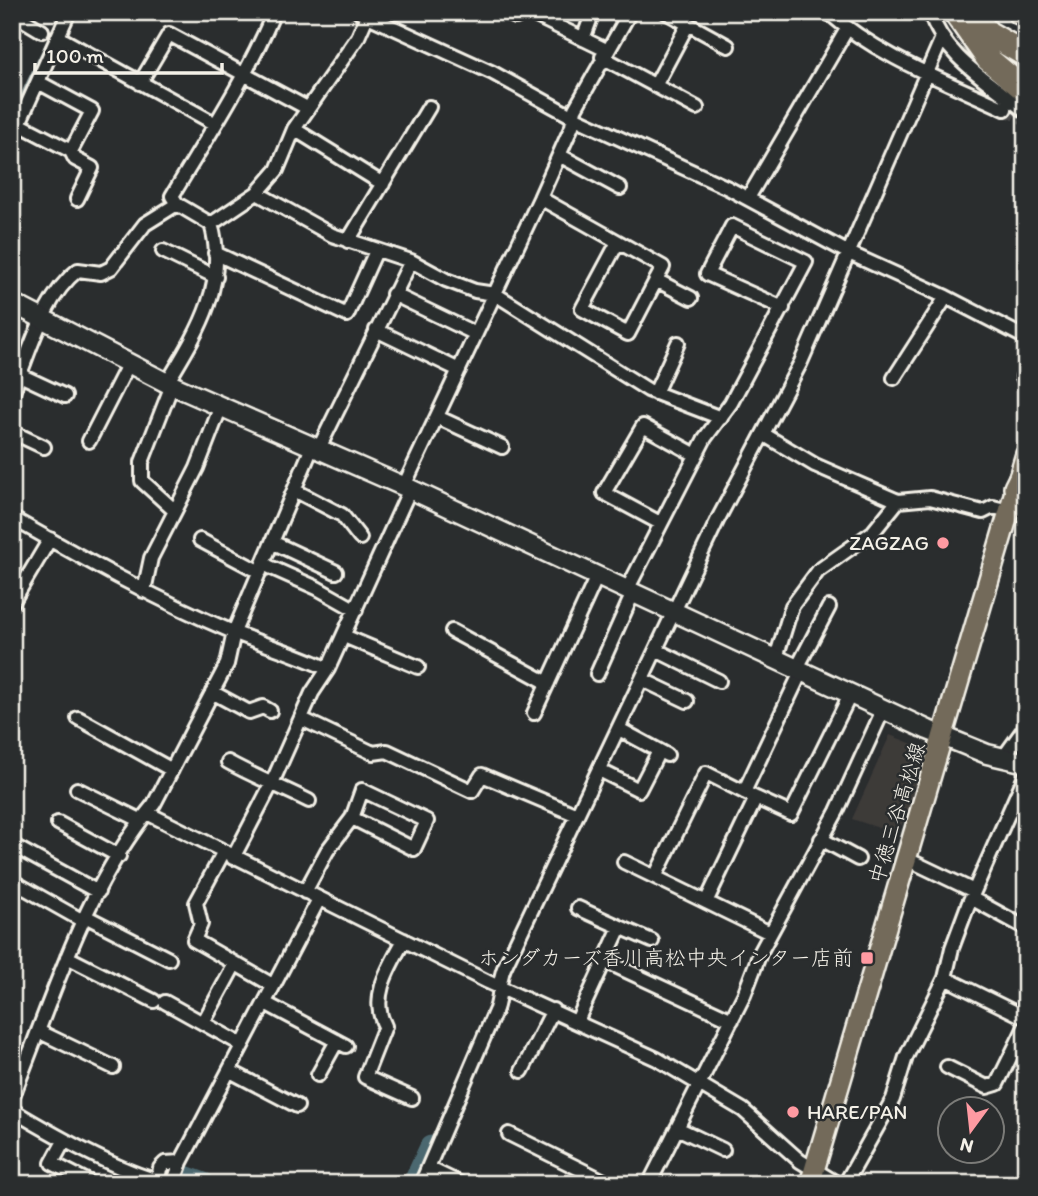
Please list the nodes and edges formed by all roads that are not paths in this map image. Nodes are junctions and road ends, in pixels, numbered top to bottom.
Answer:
1 (69, 12) edge
2 (274, 12) edge
3 (505, 12) edge
4 (527, 12) edge
5 (593, 12) edge
6 (629, 12) edge
7 (666, 12) edge
8 (930, 12) edge
9 (956, 12) edge
10 (971, 12) edge
11 (1019, 12) edge
12 (365, 14) edge
13 (832, 14) edge
14 (1026, 15) edge
15 (14, 18) edge
16 (688, 24) junction
17 (847, 29) junction
18 (42, 31) dead end
19 (58, 37) junction
20 (942, 38) junction
21 (583, 39) junction
22 (728, 46) dead end
23 (604, 53) junction
24 (1026, 55) edge
25 (926, 72) junction
26 (1002, 72) junction
27 (244, 76) junction
28 (1026, 78) edge
29 (38, 82) junction
30 (140, 83) junction
31 (655, 86) junction
32 (1026, 91) tunnel mouth
33 (429, 107) dead end
34 (307, 108) junction
35 (697, 108) dead end
36 (1005, 109) tunnel mouth
37 (1026, 112) edge
38 (573, 117) junction
39 (214, 123) junction
40 (19, 124) junction
41 (294, 129) junction
42 (12, 139) edge
43 (71, 151) junction
44 (559, 155) junction
45 (383, 184) junction
46 (620, 188) dead end
47 (257, 193) junction
48 (540, 198) junction
49 (748, 198) junction
50 (76, 199) dead end
51 (177, 204) junction
52 (211, 224) junction
53 (348, 241) junction
54 (618, 242) junction
55 (844, 250) junction
56 (163, 251) dead end
57 (376, 251) junction
58 (215, 253) junction
59 (411, 261) junction
60 (216, 277) junction
61 (656, 280) junction
62 (393, 294) junction
63 (495, 294) junction
64 (946, 297) junction
65 (691, 298) dead end
66 (12, 303) edge
67 (783, 308) junction
68 (43, 319) junction
69 (376, 330) junction
70 (476, 334) junction
71 (1026, 338) edge
72 (678, 343) dead end
73 (129, 363) junction
74 (1026, 366) edge
75 (459, 369) junction
76 (20, 375) junction
77 (894, 378) dead end
78 (1026, 383) edge
79 (169, 384) junction
80 (655, 393) junction
81 (12, 394) edge
82 (65, 396) dead end
83 (221, 406) junction
84 (437, 417) junction
85 (721, 418) junction
86 (12, 432) edge
87 (763, 434) junction
88 (89, 442) dead end
89 (316, 446) junction
90 (44, 447) dead end
91 (502, 447) dead end
92 (1026, 454) edge
93 (696, 455) junction
94 (407, 487) junction
95 (294, 490) junction
96 (1018, 493) edge
97 (898, 501) junction
98 (175, 511) junction
99 (12, 518) edge
100 (660, 523) junction
101 (360, 538) dead end
102 (50, 539) junction
103 (200, 540) dead end
104 (272, 542) junction
105 (262, 568) junction
106 (336, 572) dead end
107 (597, 576) junction
108 (144, 591) junction
109 (630, 591) junction
110 (12, 603) edge
111 (829, 607) dead end
112 (356, 610) junction
113 (671, 610) junction
114 (452, 631) dead end
115 (234, 632) junction
116 (344, 636) junction
117 (656, 650) junction
118 (776, 658) junction
119 (418, 667) dead end
120 (328, 669) junction
121 (800, 669) junction
122 (597, 674) dead end
123 (643, 680) junction
124 (719, 681) dead end
125 (548, 683) junction
126 (212, 692) junction
127 (851, 693) junction
128 (687, 701) dead end
129 (884, 708) junction
130 (271, 711) dead end
131 (534, 713) dead end
132 (78, 718) dead end
133 (302, 719) junction
134 (1026, 726) edge
135 (619, 729) junction
136 (944, 737) junction
137 (1003, 758) junction
138 (228, 762) dead end
139 (1026, 763) edge
140 (172, 770) junction
141 (599, 770) junction
142 (1026, 774) edge
143 (272, 783) junction
144 (77, 789) dead end
145 (744, 792) junction
146 (756, 798) junction
147 (309, 801) dead end
148 (571, 812) junction
149 (144, 817) junction
150 (352, 818) junction
151 (58, 823) dead end
152 (821, 839) junction
153 (12, 845) edge
154 (120, 856) junction
155 (228, 856) junction
156 (858, 859) dead end
157 (907, 859) junction
158 (624, 862) dead end
159 (655, 877) junction
160 (12, 881) edge
161 (98, 892) junction
162 (305, 892) junction
163 (973, 895) junction
164 (319, 898) junction
165 (706, 902) junction
166 (579, 908) dead end
167 (84, 918) junction
168 (1024, 927) edge
169 (620, 928) junction
170 (771, 933) junction
171 (404, 940) junction
172 (652, 941) dead end
173 (66, 957) junction
174 (169, 959) dead end
175 (605, 961) junction
176 (235, 964) junction
177 (946, 978) junction
178 (270, 983) dead end
179 (495, 985) junction
180 (265, 1003) junction
181 (553, 1010) junction
182 (1026, 1018) edge
183 (732, 1020) junction
184 (577, 1021) junction
185 (203, 1023) junction
186 (1026, 1025) edge
187 (38, 1031) junction
188 (237, 1042) dead end
189 (113, 1067) dead end
190 (947, 1067) dead end
191 (230, 1071) junction
192 (523, 1071) dead end
193 (318, 1076) dead end
194 (700, 1083) junction
195 (12, 1098) edge
196 (412, 1098) dead end
197 (297, 1106) dead end
198 (12, 1110) edge
199 (677, 1128) junction
200 (509, 1134) dead end
201 (64, 1141) junction
202 (723, 1150) dead end
203 (181, 1162) junction
204 (428, 1168) junction
205 (813, 1177) edge
206 (141, 1180) edge
207 (176, 1183) edge
208 (93, 1184) edge
209 (185, 1184) edge
210 (421, 1184) edge
211 (461, 1184) edge
212 (610, 1184) edge
213 (649, 1184) edge
214 (838, 1184) edge
215 (845, 1184) edge

1 - 19 street
2 - 27 street
3 - 4 street
4 - 21 street
5 - 21 street
6 - 23 street
7 - 16 street
8 - 20 street
9 - 26 highway
10 - 24 highway
11 - 14 highway
12 - 34 street
12 - 38 street
13 - 17 street
15 - 18 street
16 - 22 street
16 - 31 street
17 - 25 street
17 - 49 street
19 - 29 street
19 - 30 street
20 - 25 street
20 - 37 street
21 - 23 street
23 - 31 street
23 - 38 street
25 - 36 street
25 - 55 street
26 - 28 highway
26 - 32 highway
27 - 30 street
27 - 34 street
27 - 39 street
29 - 40 street
29 - 43 street
30 - 39 street
31 - 35 street
33 - 45 street
34 - 41 street
38 - 44 street
38 - 49 street
39 - 51 street
40 - 42 street
40 - 43 street
41 - 45 street
41 - 47 street
43 - 50 street
44 - 46 street
44 - 48 street
45 - 53 street
47 - 52 street
47 - 53 street
48 - 54 street
48 - 63 street
49 - 55 street
51 - 52 street
51 - 68 street
52 - 58 street
53 - 57 street
54 - 61 street
54 - 61 street
55 - 64 street
55 - 87 street
56 - 60 street
57 - 58 street
57 - 59 street
58 - 60 street
59 - 62 street
59 - 63 street
60 - 79 street
61 - 65 street
62 - 69 street
62 - 70 street
63 - 70 street
63 - 80 street
64 - 71 street
64 - 77 street
66 - 68 street
67 - 67 street
67 - 85 street
68 - 73 street
68 - 76 street
69 - 75 street
69 - 89 street
70 - 75 street
72 - 80 street
73 - 79 street
73 - 88 street
74 - 78 street
75 - 84 street
76 - 81 street
76 - 82 street
79 - 83 street
79 - 98 street
80 - 85 street
83 - 89 street
83 - 98 street
84 - 91 street
84 - 94 street
85 - 93 street
86 - 90 street
87 - 97 street
87 - 113 street
89 - 94 street
89 - 95 street
92 - 96 main road, 中徳三谷高松線
93 - 100 street
93 - 100 street
94 - 107 street
94 - 112 street
95 - 101 street
95 - 104 street
96 - 97 street
96 - 136 main road, 中徳三谷高松線
97 - 118 street
98 - 108 street
99 - 102 street
100 - 109 street
102 - 108 street
102 - 110 street
103 - 105 street
104 - 105 street
104 - 106 street
105 - 112 street
105 - 115 street
107 - 109 street
107 - 125 street
108 - 115 street
109 - 113 street
109 - 122 street
111 - 121 street
112 - 116 street
113 - 117 street
113 - 118 street
114 - 125 street
115 - 120 street
115 - 126 street
116 - 119 street
116 - 120 street
117 - 123 street
117 - 124 street
118 - 121 street
120 - 133 street
121 - 127 street
121 - 145 street
123 - 128 street
123 - 135 street
125 - 131 street
126 - 130 street
126 - 140 street
127 - 129 street
127 - 146 street
129 - 136 street
129 - 152 street
132 - 140 street
133 - 143 street
133 - 148 street
134 - 137 street
135 - 141 street
135 - 141 street
136 - 137 street
136 - 157 main road, 中徳三谷高松線
137 - 139 street
138 - 143 street
140 - 149 street
141 - 148 street
142 - 163 street
143 - 147 street
143 - 155 street
144 - 149 street
145 - 146 street
145 - 159 street
146 - 165 street
148 - 179 street
149 - 154 street
149 - 155 street
150 - 150 street
150 - 162 street
151 - 154 street
152 - 156 street
152 - 170 street
153 - 161 street
154 - 161 street
155 - 162 street
155 - 176 street
157 - 163 street
157 - 205 main road, 中徳三谷高松線
158 - 159 street
159 - 165 street
160 - 167 street
161 - 167 street
162 - 164 street
163 - 168 street
163 - 177 street
164 - 171 street
164 - 180 street
165 - 170 street
166 - 169 street
167 - 173 street
167 - 174 street
169 - 172 street
169 - 175 street
170 - 183 street
171 - 179 street
171 - 196 street
173 - 185 street
173 - 187 street
175 - 183 street
175 - 184 street
176 - 178 street
176 - 185 street
177 - 182 street
177 - 215 street
179 - 181 street
179 - 204 street
180 - 191 street
180 - 193 street
181 - 184 street
181 - 192 street
183 - 194 street
184 - 194 street
185 - 188 street
186 - 190 street
187 - 189 street
187 - 195 street
191 - 197 street
191 - 203 street
194 - 199 street
194 - 205 street
198 - 201 street
199 - 202 street
199 - 213 street
200 - 212 street
201 - 206 street
201 - 208 street
203 - 206 street
203 - 207 street
204 - 210 street
204 - 211 street
205 - 214 street
207 - 209 street

